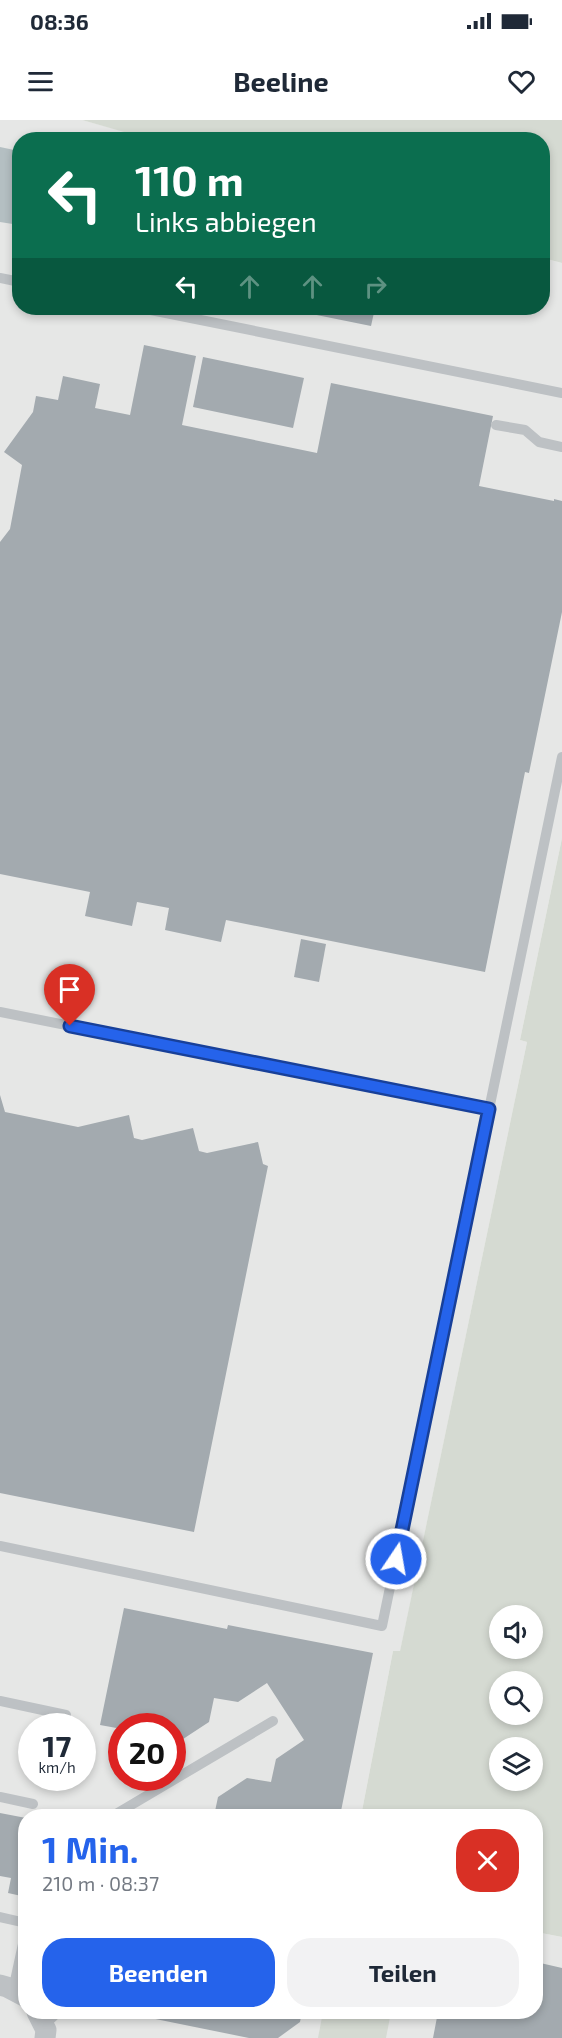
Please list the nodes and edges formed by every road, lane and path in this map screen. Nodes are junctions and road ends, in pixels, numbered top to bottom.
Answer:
1 (176, 315) edge
2 (562, 393) edge
3 (496, 425) dead end
4 (562, 447) edge
5 (562, 757) edge
6 (0, 1012) edge
7 (489, 1109) junction
8 (0, 1546) edge
9 (0, 1701) edge
10 (57, 1713) edge
11 (273, 1721) dead end
12 (0, 1797) edge
13 (33, 1804) dead end
14 (124, 1809) edge
15 (0, 1917) edge
16 (18, 1921) edge
17 (18, 1968) edge
18 (13, 1991) edge

1 - 2 lane
3 - 4 lane
5 - 7 lane
6 - 7 lane
7 - 8 lane
9 - 10 lane
11 - 14 lane
12 - 13 lane
15 - 16 lane
17 - 18 lane

